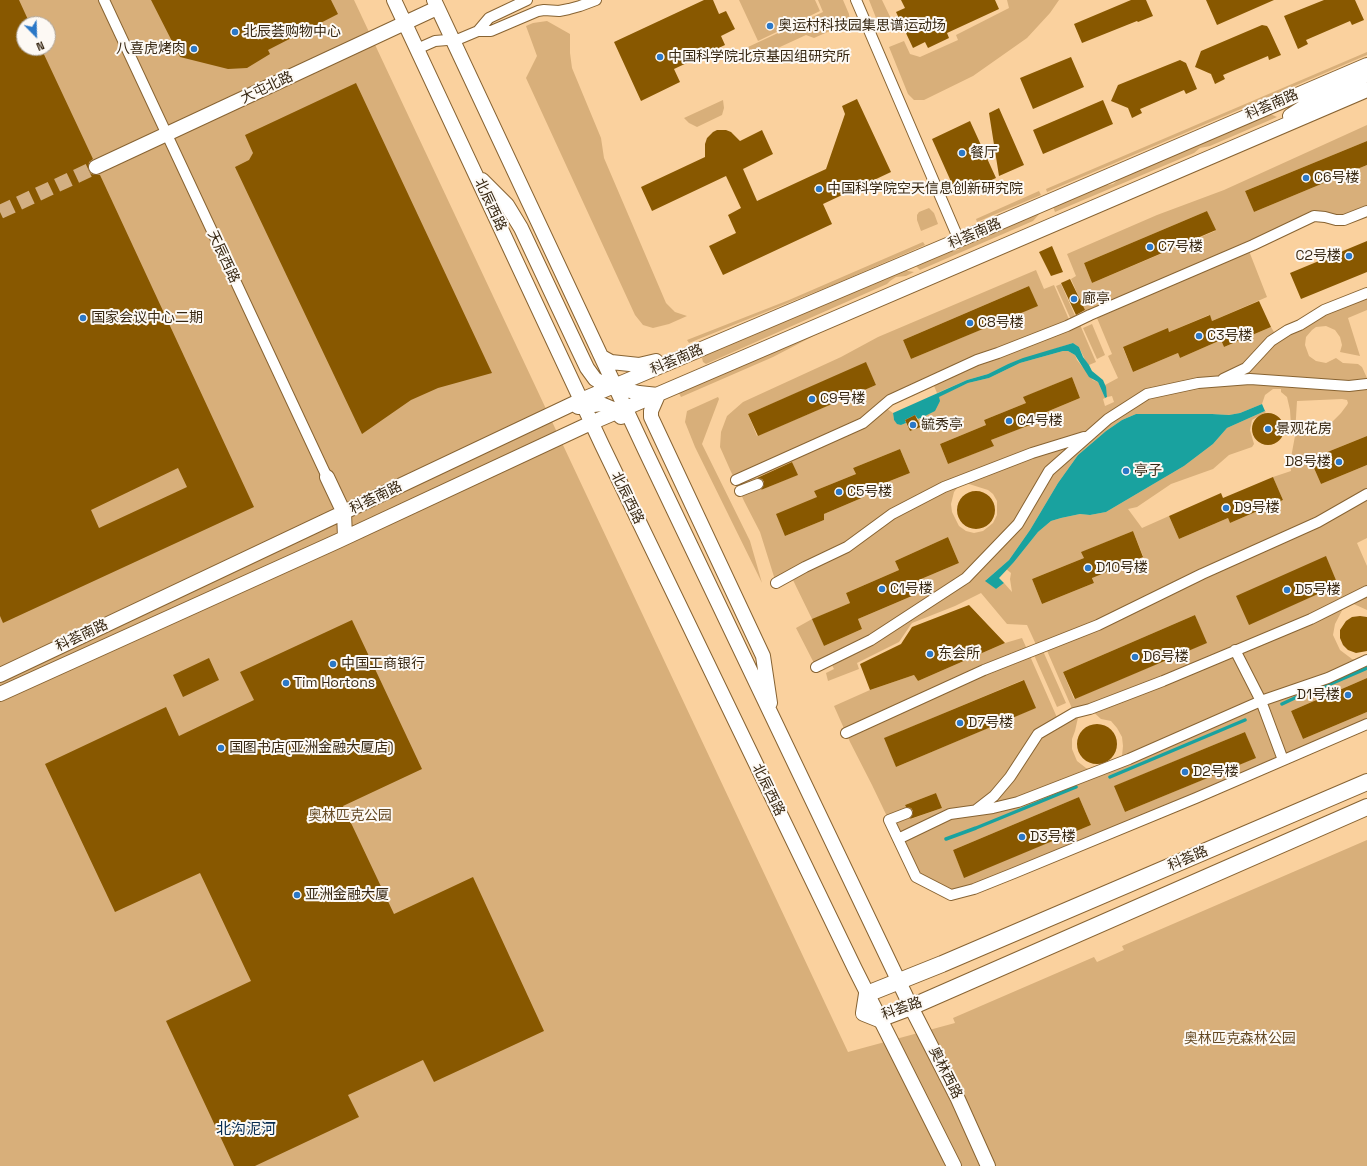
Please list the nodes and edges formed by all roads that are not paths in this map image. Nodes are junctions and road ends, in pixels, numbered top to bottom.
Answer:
1 (104, 0) edge
2 (394, 0) edge
3 (527, 0) edge
4 (551, 0) edge
5 (596, 0) edge
6 (856, 0) edge
7 (435, 4) edge
8 (559, 10) junction
9 (405, 24) junction
10 (478, 31) junction
11 (451, 39) junction
12 (417, 49) junction
13 (1367, 64) edge
14 (1367, 75) edge
15 (1367, 90) edge
16 (1271, 131) junction
17 (166, 135) junction
18 (96, 168) tunnel mouth
19 (474, 171) junction
20 (1367, 211) edge
21 (959, 240) junction
22 (1367, 293) edge
23 (805, 306) junction
24 (695, 352) junction
25 (602, 357) junction
26 (705, 375) junction
27 (1219, 381) junction
28 (1367, 384) edge
29 (615, 386) junction
30 (658, 395) junction
31 (581, 400) junction
32 (625, 408) junction
33 (560, 410) junction
34 (591, 423) junction
35 (1088, 436) junction
36 (645, 450) junction
37 (327, 476) joint
38 (736, 480) dead end
39 (758, 484) dead end
40 (740, 491) dead end
41 (1367, 494) edge
42 (344, 513) junction
43 (362, 529) junction
44 (345, 537) junction
45 (776, 584) dead end
46 (1367, 591) edge
47 (1235, 650) junction
48 (1367, 660) edge
49 (816, 667) dead end
50 (0, 675) edge
51 (0, 694) edge
52 (1261, 701) junction
53 (772, 717) junction
54 (1367, 724) edge
55 (846, 733) dead end
56 (1283, 760) junction
57 (1367, 782) edge
58 (1367, 807) edge
59 (976, 810) junction
60 (907, 813) dead end
61 (898, 839) junction
62 (899, 981) junction
63 (867, 994) junction
64 (911, 1007) junction
65 (879, 1019) junction
66 (954, 1166) edge
67 (988, 1166) edge

1 - 17 street, 天辰西路
2 - 9 street, 北辰西路
3 - 10 street
4 - 8 street
5 - 8 street
6 - 21 street
7 - 9 street, 大屯北路
7 - 11 street
8 - 10 street
9 - 12 street, 北辰西路
9 - 17 street, 大屯北路
10 - 11 street
11 - 12 street
11 - 25 street
12 - 19 street, 北辰西路
13 - 21 street, 科荟南路
14 - 16 street
15 - 16 street, 科荟南路
16 - 26 street, 科荟南路
17 - 18 street, 大屯北路
17 - 37 street, 天辰西路
19 - 30 street
19 - 31 street, 北辰西路
20 - 38 street
21 - 23 street, 科荟南路
22 - 27 street
23 - 24 street, 科荟南路
23 - 25 street
24 - 26 street
24 - 29 street, 科荟南路
25 - 29 street
26 - 30 street, 科荟南路
27 - 28 street
27 - 35 street
29 - 31 street, 科荟南路
29 - 32 street
30 - 32 street, 科荟南路
30 - 53 street
31 - 33 street, 科荟南路
31 - 34 street, 北辰西路
32 - 34 street, 科荟南路
32 - 36 street
33 - 36 street
33 - 42 street, 科荟南路
34 - 43 street, 科荟南路
34 - 63 street, 北辰西路
35 - 45 street
35 - 49 street
36 - 53 street
37 - 42 street, 天辰西路
39 - 40 street
41 - 55 street
42 - 43 street, 天辰西路
42 - 44 street, 天辰西路
42 - 50 street, 科荟南路
43 - 44 street, 科荟南路
44 - 51 street, 科荟南路
46 - 47 street
47 - 52 street
47 - 59 street
48 - 52 street
52 - 56 street
52 - 59 street
53 - 62 street
54 - 56 street
56 - 61 street
57 - 62 main road, 科荟路
58 - 64 main road, 科荟路
59 - 61 street
60 - 61 street
62 - 63 main road, 科荟路
62 - 64 street, 奥林西路
63 - 65 main road, 科荟路
64 - 65 main road, 科荟路
64 - 67 street, 奥林西路
65 - 66 street

